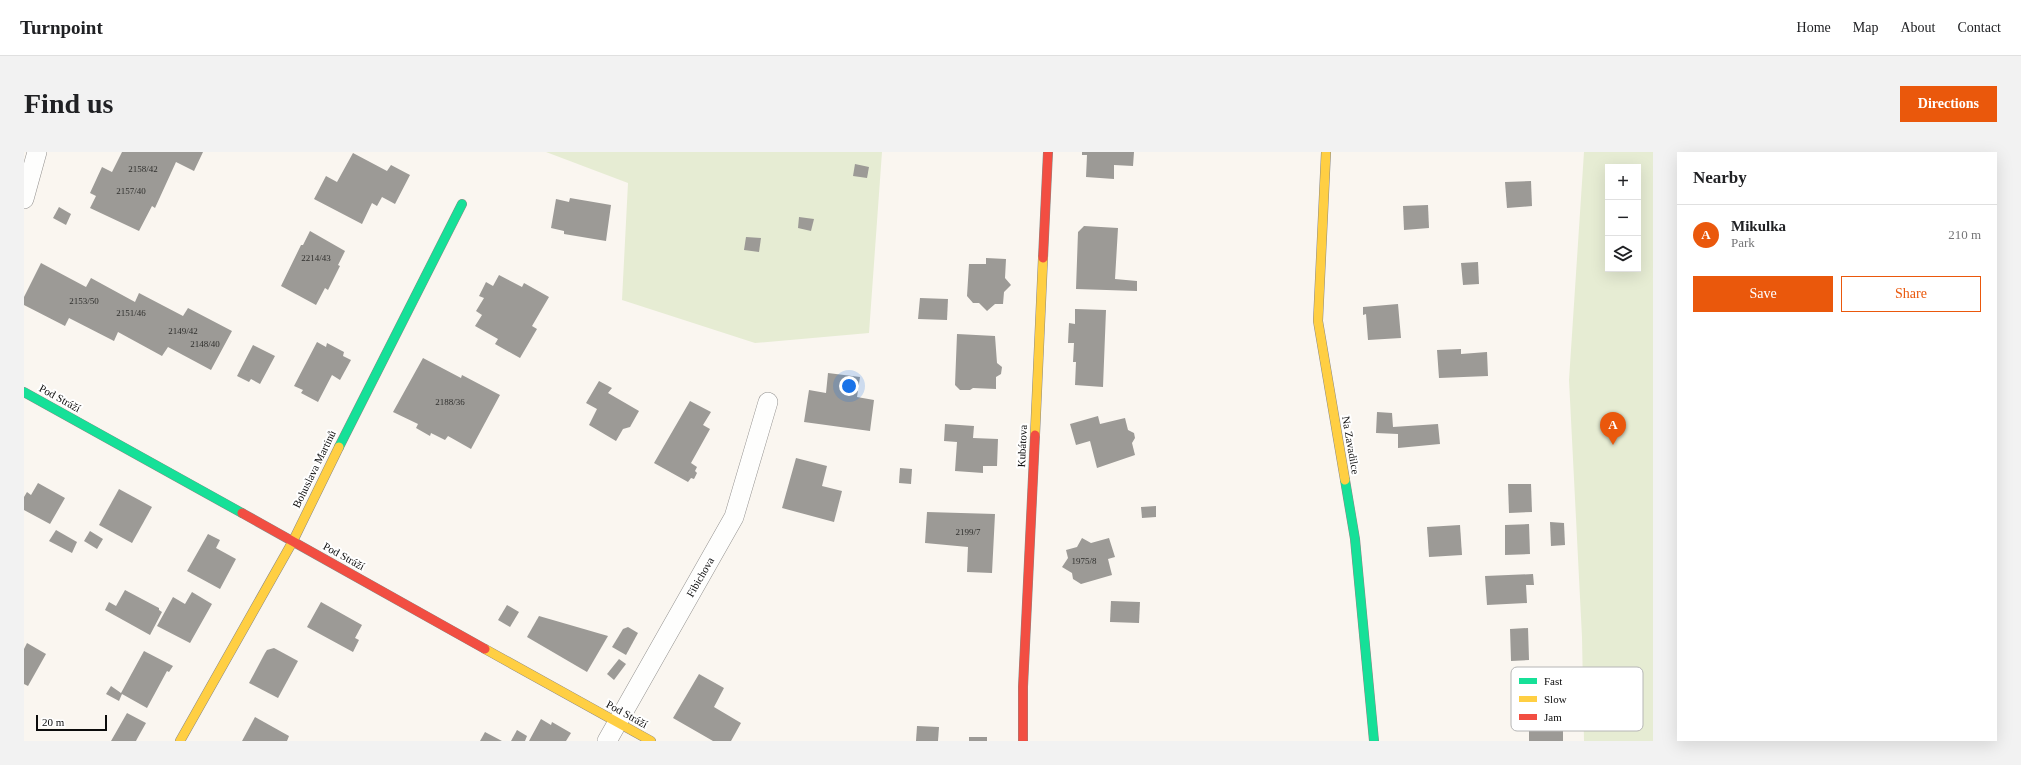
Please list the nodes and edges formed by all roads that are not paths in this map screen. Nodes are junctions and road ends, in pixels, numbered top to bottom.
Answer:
1 (1048, 152) edge
2 (1326, 152) edge
3 (32, 161) edge
4 (24, 199) edge
5 (462, 204) dead end
6 (24, 392) edge
7 (768, 402) dead end
8 (292, 541) junction
9 (617, 722) junction
10 (180, 741) edge
11 (607, 741) edge
12 (651, 741) edge
13 (1023, 741) edge
14 (1374, 741) edge

1 - 13 street, Kubátova
2 - 14 street, Na Zavadilce
3 - 4 street
5 - 8 street, Bohuslava Martinů
6 - 8 street, Pod Stráží
7 - 9 street, Fibichova
8 - 9 street, Pod Stráží
8 - 10 street, Bohuslava Martinů
9 - 11 street, Fibichova
9 - 12 street, Pod Stráží

